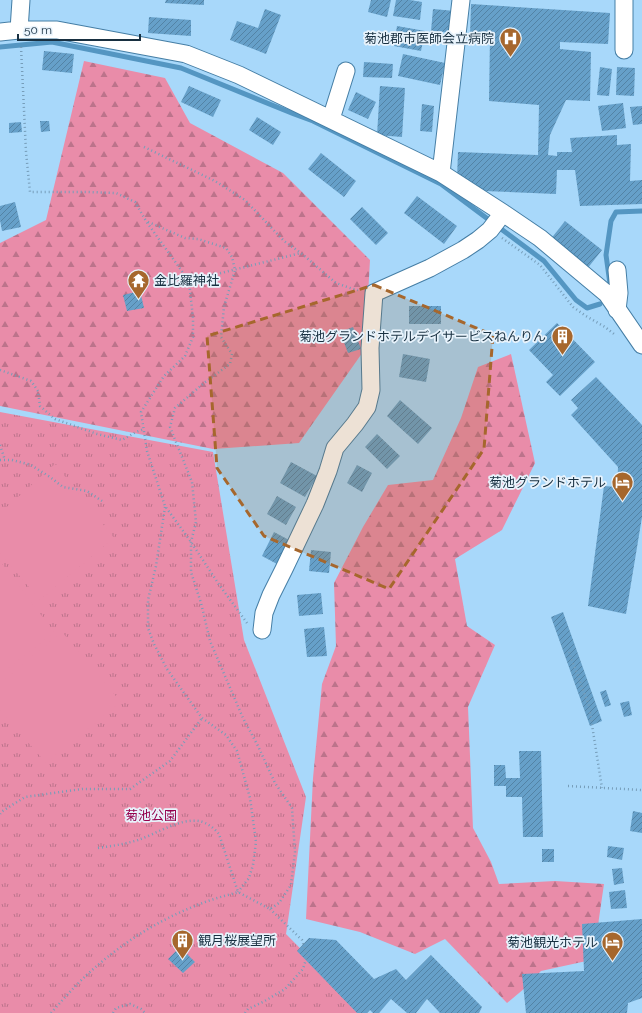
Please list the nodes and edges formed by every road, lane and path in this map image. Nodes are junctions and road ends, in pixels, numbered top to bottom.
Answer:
1 (20, 0) edge
2 (460, 0) edge
3 (624, 0) edge
4 (19, 30) junction
5 (0, 32) edge
6 (21, 49) dead end
7 (624, 50) dead end
8 (346, 71) dead end
9 (331, 119) junction
10 (144, 147) dead end
11 (441, 173) junction
12 (504, 213) junction
13 (146, 221) junction
14 (490, 230) junction
15 (302, 253) junction
16 (235, 270) junction
17 (617, 270) dead end
18 (189, 281) junction
19 (374, 293) junction
20 (617, 310) junction
21 (615, 335) dead end
22 (642, 345) edge
23 (0, 370) edge
24 (144, 429) junction
25 (0, 445) edge
26 (0, 460) edge
27 (5, 460) junction
28 (102, 501) dead end
29 (165, 506) junction
30 (191, 542) junction
31 (262, 630) joint
32 (569, 652) dead end
33 (202, 718) junction
34 (568, 786) dead end
35 (602, 788) junction
36 (642, 790) edge
37 (0, 814) edge
38 (98, 848) dead end
39 (238, 892) junction
40 (270, 909) junction
41 (52, 1013) edge
42 (113, 1013) edge
43 (145, 1013) edge
44 (245, 1013) edge

1 - 4 street
2 - 11 street
3 - 7 street
4 - 5 street
4 - 9 street
6 - 13 path
8 - 9 street
9 - 11 street
10 - 15 path
11 - 12 street
12 - 14 street
12 - 20 street
13 - 16 path
13 - 18 path
14 - 19 street
14 - 21 path
15 - 16 path
15 - 19 path
16 - 18 path
16 - 30 path
17 - 20 street
18 - 24 path
19 - 31 street
20 - 22 street
23 - 24 path
24 - 29 path
25 - 27 path
26 - 27 path
27 - 28 path
29 - 30 path
29 - 33 path
30 - 31 path
30 - 40 path
32 - 35 path
33 - 37 path
33 - 39 path
34 - 35 path
35 - 36 path
38 - 39 path
39 - 40 path
39 - 41 path
40 - 44 path
42 - 43 path

